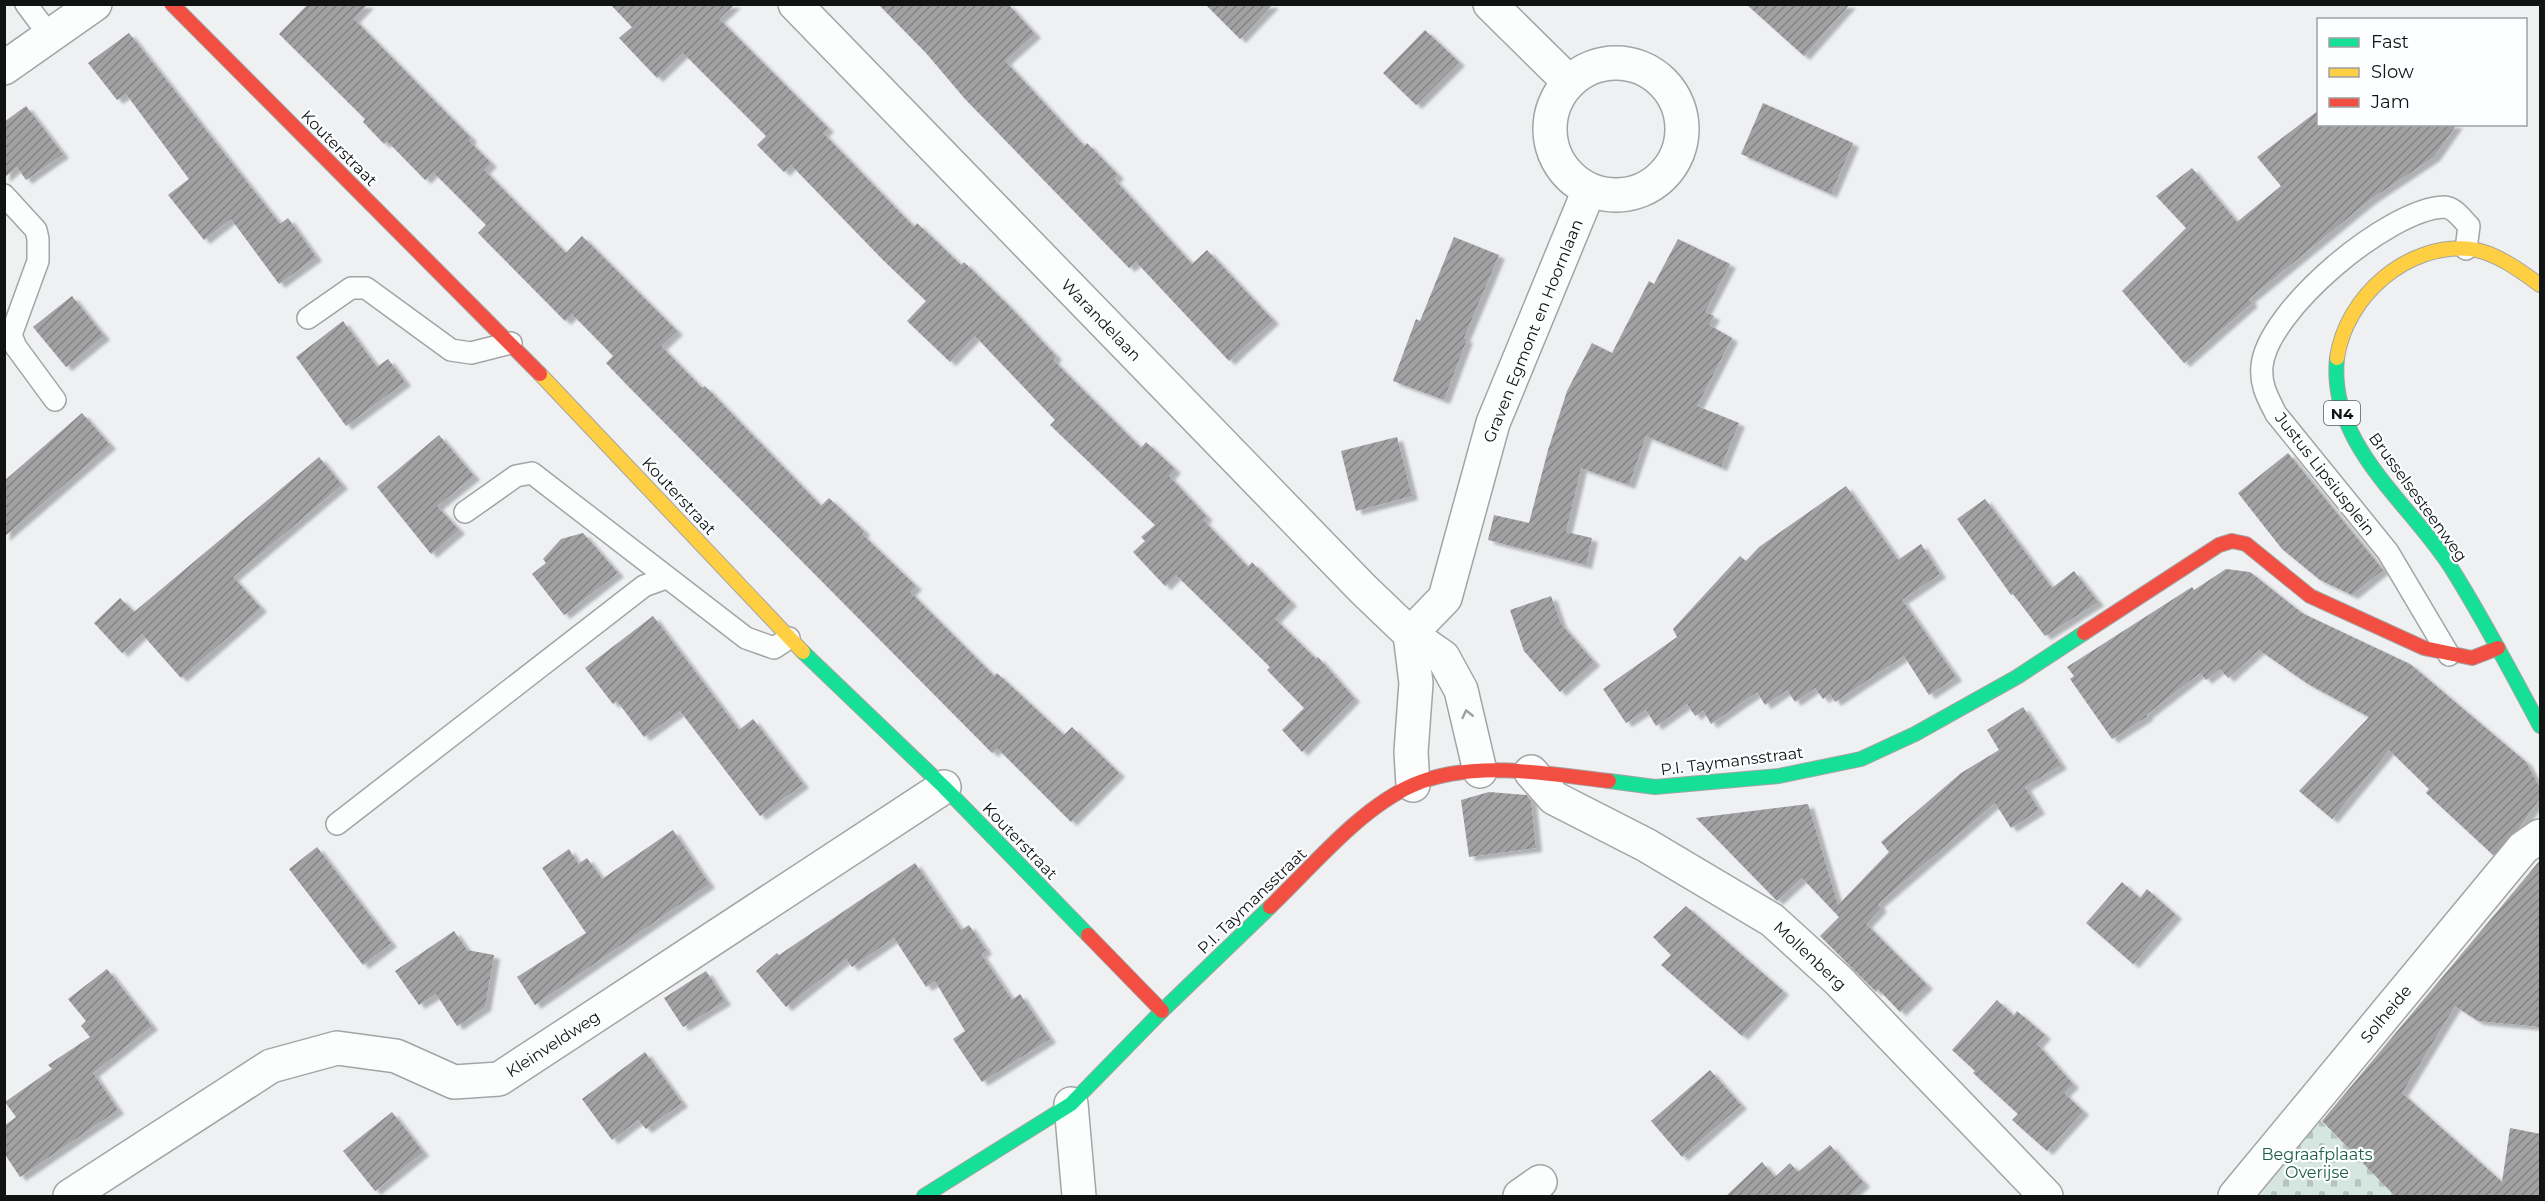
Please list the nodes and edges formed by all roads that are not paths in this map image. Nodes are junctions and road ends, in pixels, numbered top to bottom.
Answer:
1 (26, 4) edge
2 (95, 4) edge
3 (172, 4) edge
4 (795, 4) edge
5 (1490, 4) edge
6 (50, 36) junction
7 (4, 68) edge
8 (1569, 82) junction
9 (1589, 190) junction
10 (4, 195) edge
11 (2466, 249) junction
12 (2541, 285) edge
13 (308, 318) dead end
14 (512, 344) junction
15 (55, 400) dead end
16 (465, 512) dead end
17 (666, 578) junction
18 (1410, 634) junction
19 (789, 638) junction
20 (2498, 648) junction
21 (2449, 655) junction
22 (2541, 726) edge
23 (1480, 771) junction
24 (1531, 772) junction
25 (1413, 785) junction
26 (944, 787) junction
27 (337, 824) dead end
28 (2541, 836) edge
29 (1162, 1011) junction
30 (1071, 1104) junction
31 (70, 1197) edge
32 (924, 1197) edge
33 (1079, 1197) edge
34 (2046, 1197) edge
35 (2235, 1197) edge

1 - 6 lane
2 - 6 street
3 - 14 street, Kouterstraat
4 - 18 street, Warandelaan
5 - 8 street
6 - 7 street
8 - 9 street
8 - 9 street
9 - 18 street, Graven Egmont en Hoornlaan
10 - 15 lane
11 - 12 street, Brusselsesteenweg / N4
11 - 20 street, Brusselsesteenweg / N4
11 - 21 lane, Justus Lipsiusplein
13 - 14 lane
14 - 19 street, Kouterstraat
16 - 17 lane
17 - 19 lane
17 - 27 lane
23 -> 18 street, Warandelaan
18 - 25 street
19 - 26 street, Kouterstraat
20 - 21 street, P.I. Taymansstraat
20 - 22 street, Brusselsesteenweg / N4
21 - 24 street, P.I. Taymansstraat
23 - 24 street, P.I. Taymansstraat
23 - 25 street, P.I. Taymansstraat
24 - 34 street, Mollenberg
25 - 29 street, P.I. Taymansstraat
26 - 29 street, Kouterstraat
26 - 31 street, Kleinveldweg
28 - 35 street, Solheide
29 - 30 street, P.I. Taymansstraat
30 - 32 street, P.I. Taymansstraat
30 - 33 street

